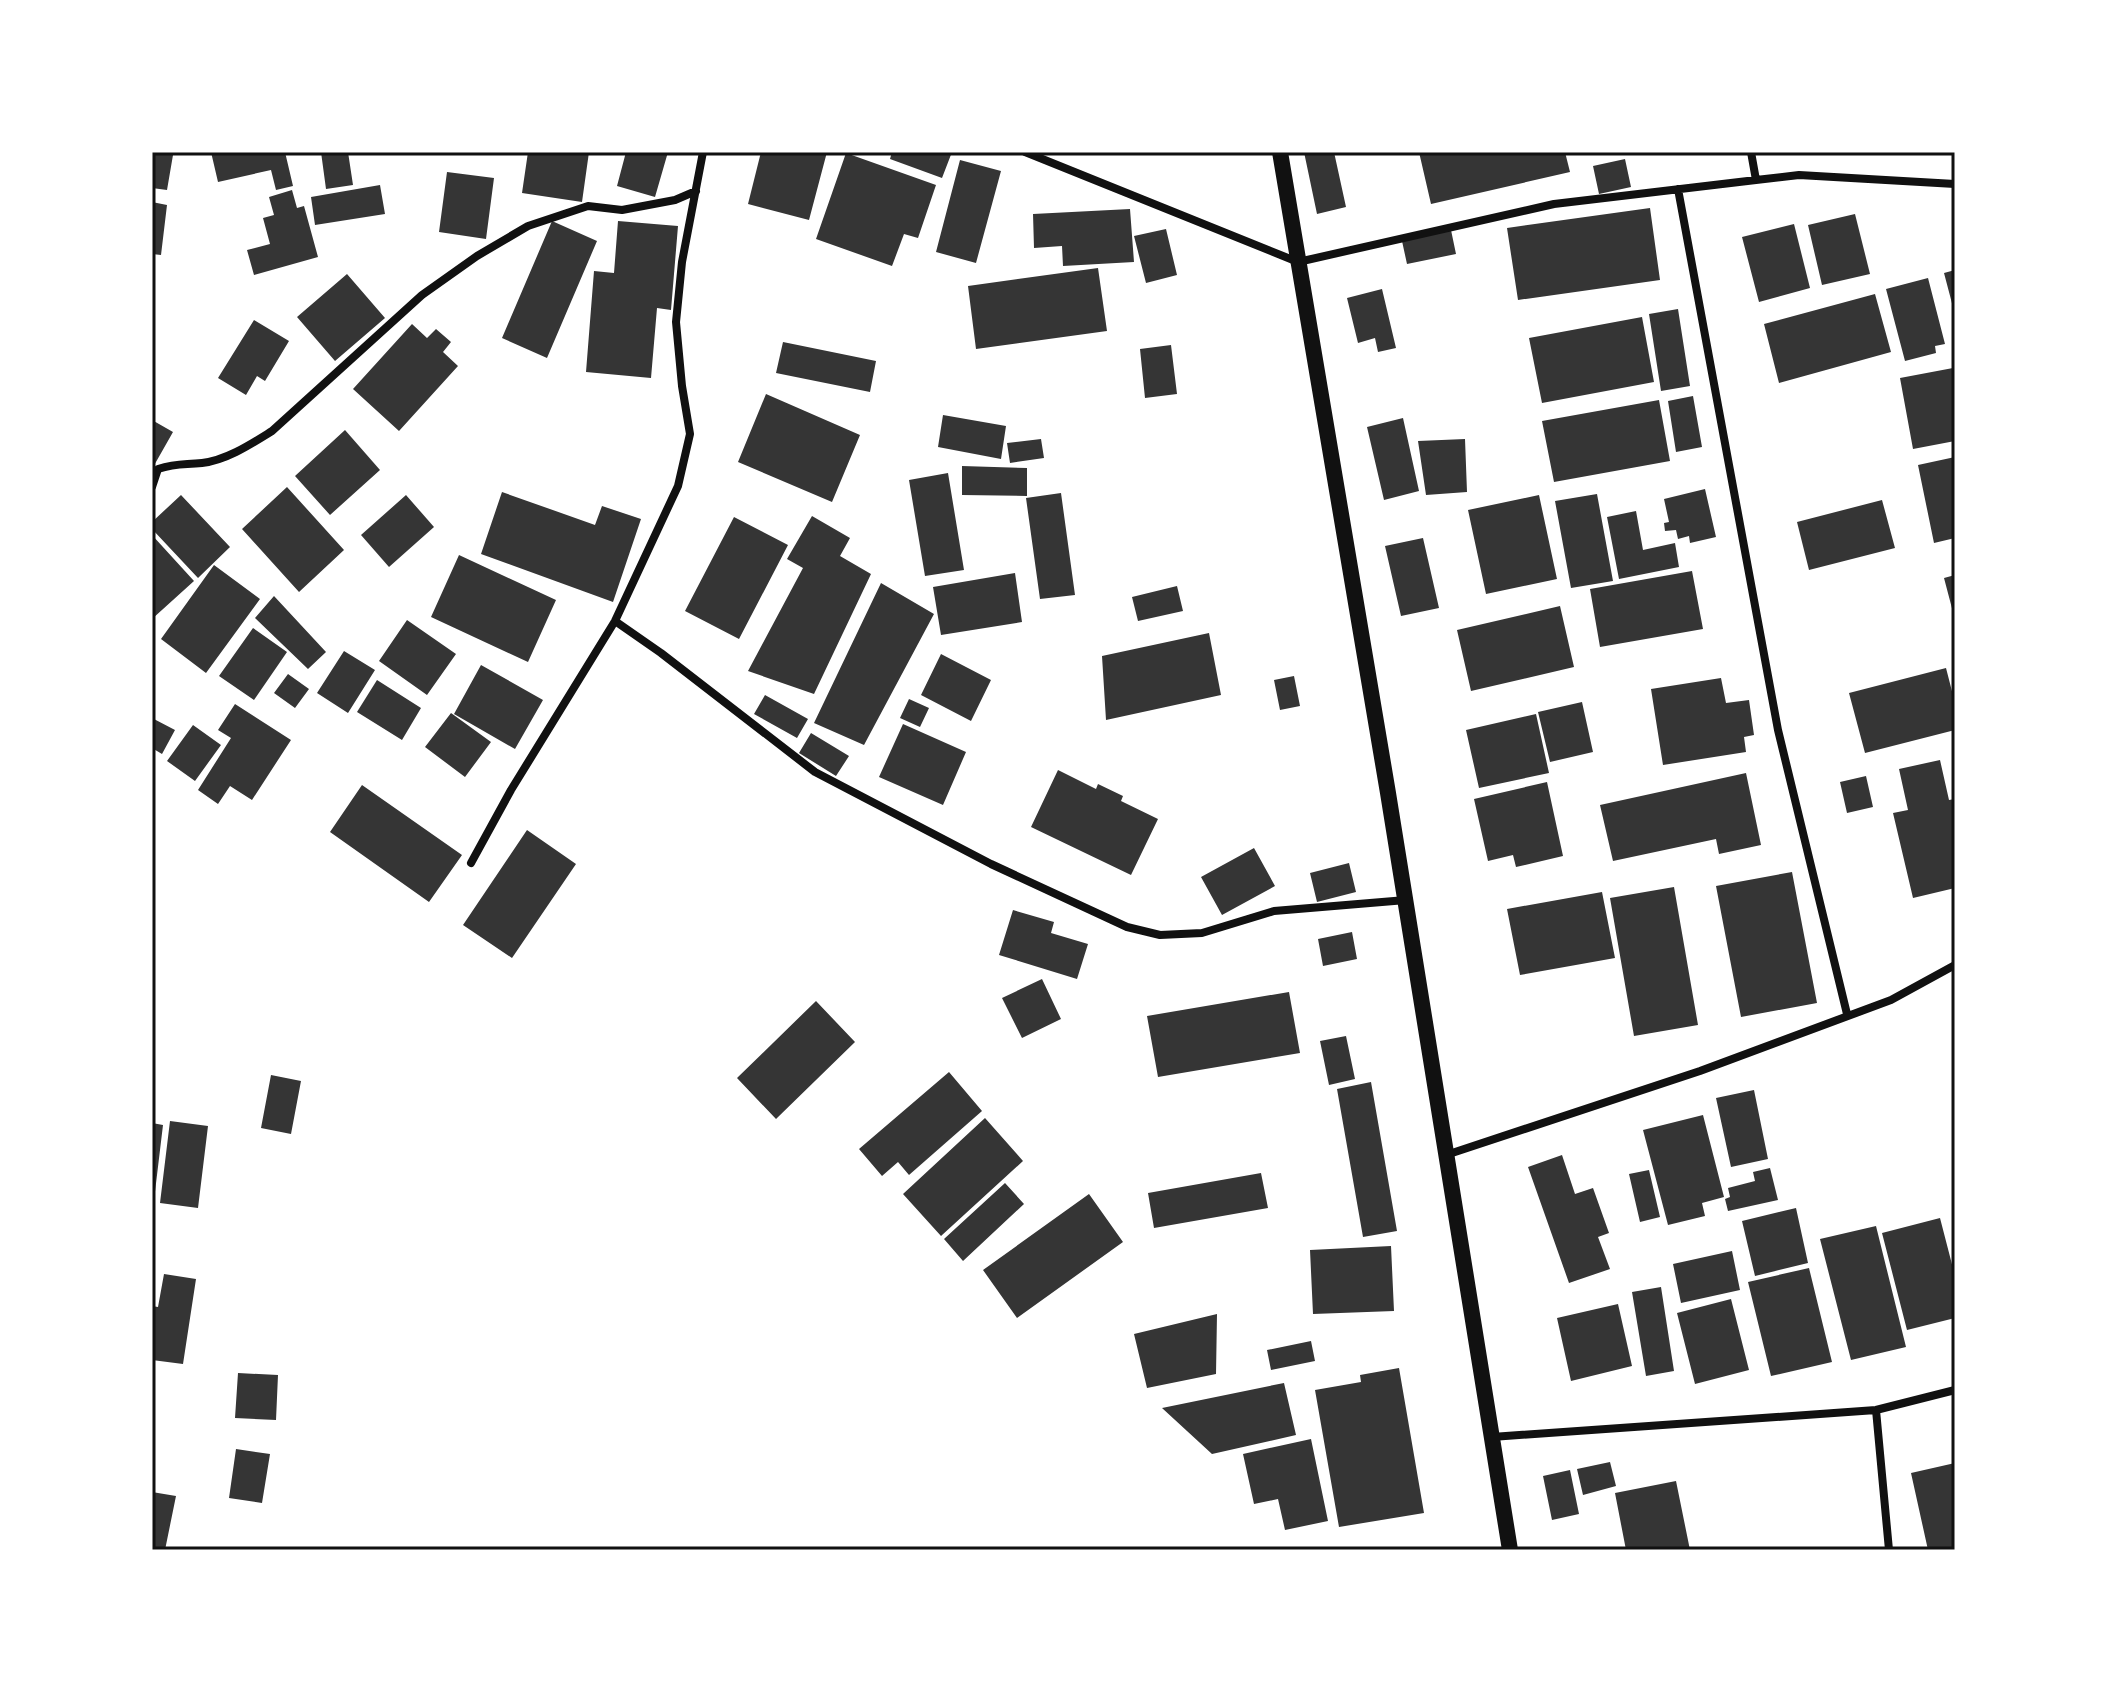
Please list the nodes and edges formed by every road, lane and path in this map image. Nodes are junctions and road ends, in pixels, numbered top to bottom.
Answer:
1 (703, 152) edge
2 (1025, 152) edge
3 (1280, 152) edge
4 (1751, 152) edge
5 (1756, 180) junction
6 (1955, 184) edge
7 (1678, 189) junction
8 (696, 191) junction
9 (1298, 262) junction
10 (152, 487) edge
11 (615, 621) junction
12 (471, 863) dead end
13 (1406, 900) junction
14 (1955, 965) edge
15 (1847, 1014) junction
16 (1446, 1155) junction
17 (1955, 1390) edge
18 (1876, 1410) junction
19 (1492, 1437) junction
20 (1510, 1550) edge
21 (1889, 1550) edge

1 - 8 street
2 - 9 street
3 - 9 main road
4 - 5 street
5 - 6 street
5 - 7 street
7 - 9 street
7 - 15 street
8 - 10 street
8 - 11 street
9 - 13 main road
11 - 12 street
11 - 13 street
13 - 16 main road
14 - 15 street
15 - 16 street
16 - 19 main road
17 - 18 street
18 - 19 street
18 - 21 street
19 - 20 main road

